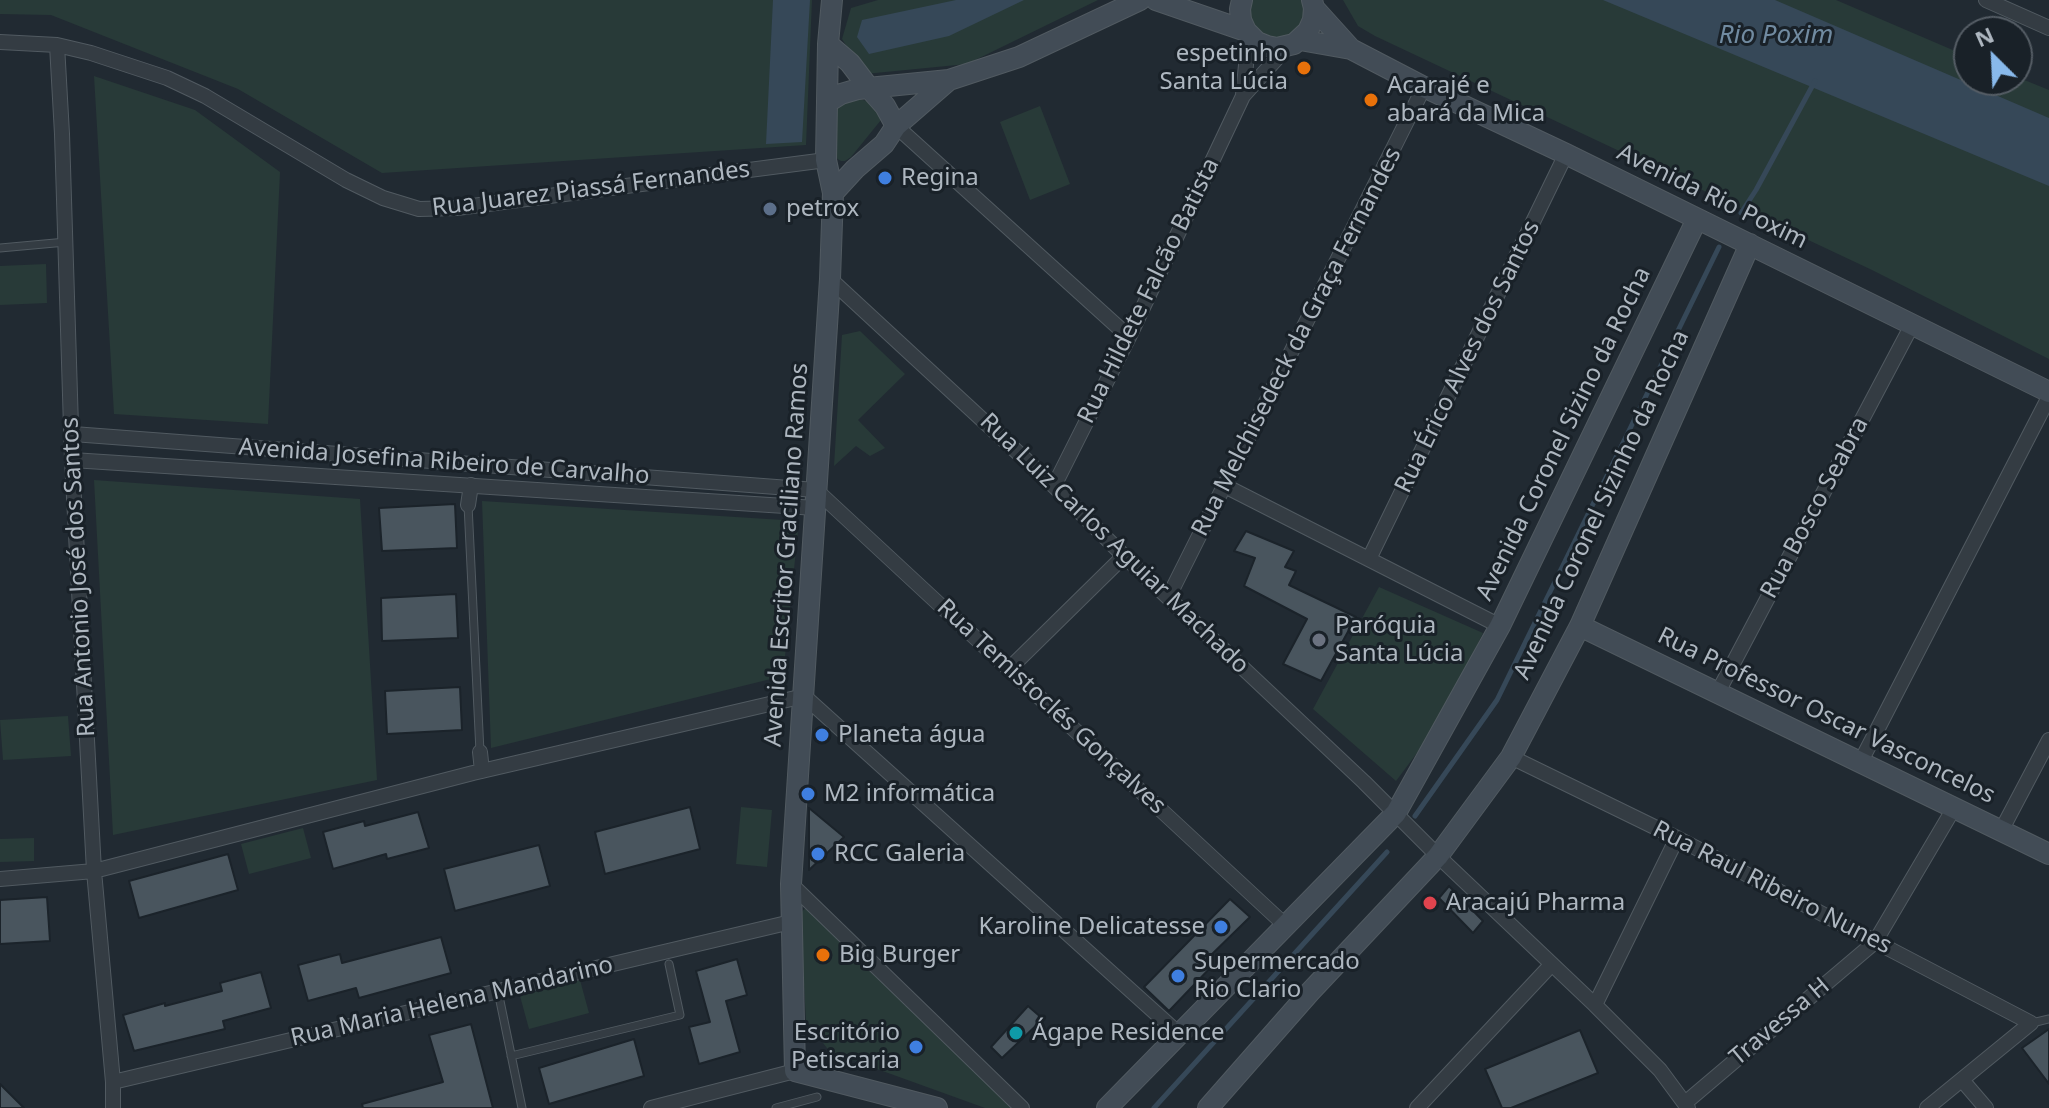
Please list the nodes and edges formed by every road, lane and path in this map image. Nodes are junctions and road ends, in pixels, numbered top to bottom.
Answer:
1 (832, 0) edge
2 (1140, 0) edge
3 (1156, 0) edge
4 (1242, 0) edge
5 (1995, 2) edge
6 (1313, 3) edge
7 (2049, 28) edge
8 (1247, 33) junction
9 (0, 42) edge
10 (1294, 43) junction
11 (828, 44) junction
12 (57, 45) junction
13 (1351, 49) junction
14 (949, 80) junction
15 (1424, 87) junction
16 (869, 88) junction
17 (1243, 96) junction
18 (828, 102) junction
19 (896, 126) junction
20 (1566, 154) junction
21 (826, 160) junction
22 (855, 169) junction
23 (833, 193) junction
24 (1697, 219) junction
25 (66, 242) junction
26 (1750, 244) junction
27 (0, 248) edge
28 (830, 279) junction
29 (1912, 325) junction
30 (1129, 337) junction
31 (2049, 395) edge
32 (73, 434) junction
33 (72, 460) junction
34 (471, 485) junction
35 (1054, 486) junction
36 (1225, 486) junction
37 (816, 499) junction
38 (468, 505) joint
39 (1124, 556) junction
40 (1369, 559) junction
41 (1169, 596) junction
42 (1500, 626) junction
43 (1580, 626) junction
44 (1010, 668) junction
45 (1718, 692) junction
46 (804, 696) junction
47 (2049, 740) edge
48 (480, 752) joint
49 (1511, 757) junction
50 (1860, 763) junction
51 (482, 771) junction
52 (1954, 808) junction
53 (1396, 813) junction
54 (2001, 831) junction
55 (1677, 838) junction
56 (2049, 854) edge
57 (1438, 856) junction
58 (94, 871) junction
59 (0, 879) edge
60 (791, 884) junction
61 (791, 922) junction
62 (1286, 926) junction
63 (1875, 942) junction
64 (667, 958) junction
65 (1551, 965) junction
66 (499, 996) junction
67 (1595, 1005) junction
68 (2049, 1019) edge
69 (2031, 1023) junction
70 (1179, 1034) junction
71 (511, 1056) junction
72 (795, 1071) junction
73 (1962, 1080) junction
74 (113, 1082) junction
75 (817, 1097) dead end
76 (1687, 1105) edge
77 (113, 1108) edge
78 (522, 1108) edge
79 (651, 1108) edge
80 (776, 1108) edge
81 (937, 1108) edge
82 (1022, 1108) edge
83 (1107, 1108) edge
84 (1208, 1108) edge
85 (1417, 1108) edge
86 (1927, 1108) edge
87 (1986, 1108) edge

1 - 11 street, Avenida Escritor Graciliano Ramos
2 - 14 street
3 - 8 street
4 - 8 street
5 - 7 street
6 - 10 street
6 - 13 street, Avenida Rio Poxim
8 - 10 street, Avenida Rio Poxim
8 - 17 street, Rua Hildete Falcão Batista
9 - 12 street, Rua Juarez Piassá Fernandes
10 - 13 street, Avenida Rio Poxim
10 - 17 street, Rua Hildete Falcão Batista
11 - 16 street
11 - 18 street, Avenida Escritor Graciliano Ramos
12 - 21 street, Rua Juarez Piassá Fernandes
12 - 25 street, Rua Antonio José dos Santos
13 - 15 street, Avenida Rio Poxim
14 - 16 street
14 - 19 street
15 - 20 street, Avenida Rio Poxim
15 - 36 street, Rua Melchisedeck da Graça Fernandes
16 - 18 street
16 - 19 street
17 - 30 street, Rua Hildete Falcão Batista
18 - 21 street, Avenida Escritor Graciliano Ramos
19 - 22 street
19 - 30 street
20 - 24 street, Avenida Rio Poxim
20 - 40 street, Rua Érico Alves dos Santos
21 - 22 street
21 - 23 street, Avenida Escritor Graciliano Ramos
22 - 23 street
23 - 28 street, Avenida Escritor Graciliano Ramos
24 - 26 street, Avenida Rio Poxim
24 - 42 street, Avenida Coronel Sizino da Rocha
25 - 27 lane
25 - 32 street, Rua Antonio José dos Santos
26 - 29 street, Avenida Rio Poxim
26 - 43 street, Avenida Coronel Sizinho da Rocha
28 - 35 street, Rua Luiz Carlos Aguiar Machado
28 - 37 street, Avenida Escritor Graciliano Ramos
29 - 31 street, Avenida Rio Poxim
29 - 45 street, Rua Bosco Seabra
30 - 35 street, Rua Hildete Falcão Batista
31 - 50 street
32 - 33 street, Rua Antonio José dos Santos
32 - 37 street, Avenida Josefina Ribeiro de Carvalho
33 - 34 street, Avenida Josefina Ribeiro de Carvalho
33 - 58 street, Rua Antonio José dos Santos
34 - 37 street, Avenida Josefina Ribeiro de Carvalho
34 - 38 street
35 - 39 street, Rua Luiz Carlos Aguiar Machado
36 - 40 street
36 - 41 street, Rua Melchisedeck da Graça Fernandes
37 - 44 street, Rua Temistoclés Gonçalves
37 - 46 street, Avenida Escritor Graciliano Ramos
38 - 48 lane
39 - 41 street, Rua Luiz Carlos Aguiar Machado
39 - 44 street
40 - 42 street
41 - 53 street, Rua Luiz Carlos Aguiar Machado
42 - 53 street, Avenida Coronel Sizino da Rocha
43 - 45 street, Rua Professor Oscar Vasconcelos
43 - 49 street, Avenida Coronel Sizinho da Rocha
44 - 62 street, Rua Temistoclés Gonçalves
45 - 50 street, Rua Professor Oscar Vasconcelos
46 - 51 street
46 - 60 street, Avenida Escritor Graciliano Ramos
46 - 70 street
47 - 54 street
48 - 51 street
49 - 55 street, Rua Raul Ribeiro Nunes
49 - 57 street, Avenida Coronel Sizinho da Rocha
50 - 52 street, Rua Professor Oscar Vasconcelos
51 - 58 street
52 - 54 street, Rua Professor Oscar Vasconcelos
52 - 63 street, Travessa H
53 - 57 street, Rua Luiz Carlos Aguiar Machado
53 - 62 street, Avenida Coronel Sizino da Rocha
54 - 56 street, Rua Professor Oscar Vasconcelos
55 - 63 street, Rua Raul Ribeiro Nunes
55 - 67 street
57 - 65 street, Rua Luiz Carlos Aguiar Machado
57 - 84 street, Avenida Coronel Sizinho da Rocha
58 - 59 street
58 - 74 street, Rua Antonio José dos Santos
60 - 61 street, Avenida Escritor Graciliano Ramos
60 - 82 street
61 - 64 street, Rua Maria Helena Mandarino
61 - 72 street, Avenida Escritor Graciliano Ramos
62 - 70 street, Avenida Coronel Sizino da Rocha
63 - 69 street, Rua Raul Ribeiro Nunes
63 - 76 street, Travessa H
64 - 66 street, Rua Maria Helena Mandarino
64 - 71 lane
65 - 67 street, Rua Luiz Carlos Aguiar Machado
65 - 85 street
66 - 71 lane
66 - 74 street, Rua Maria Helena Mandarino
67 - 76 street, Rua Luiz Carlos Aguiar Machado
68 - 69 lane
69 - 73 street
70 - 83 street, Avenida Coronel Sizino da Rocha
71 - 78 lane
72 - 79 street
72 - 81 street
73 - 86 street
73 - 87 street
74 - 77 street, Rua Antonio José dos Santos
75 - 80 lane

